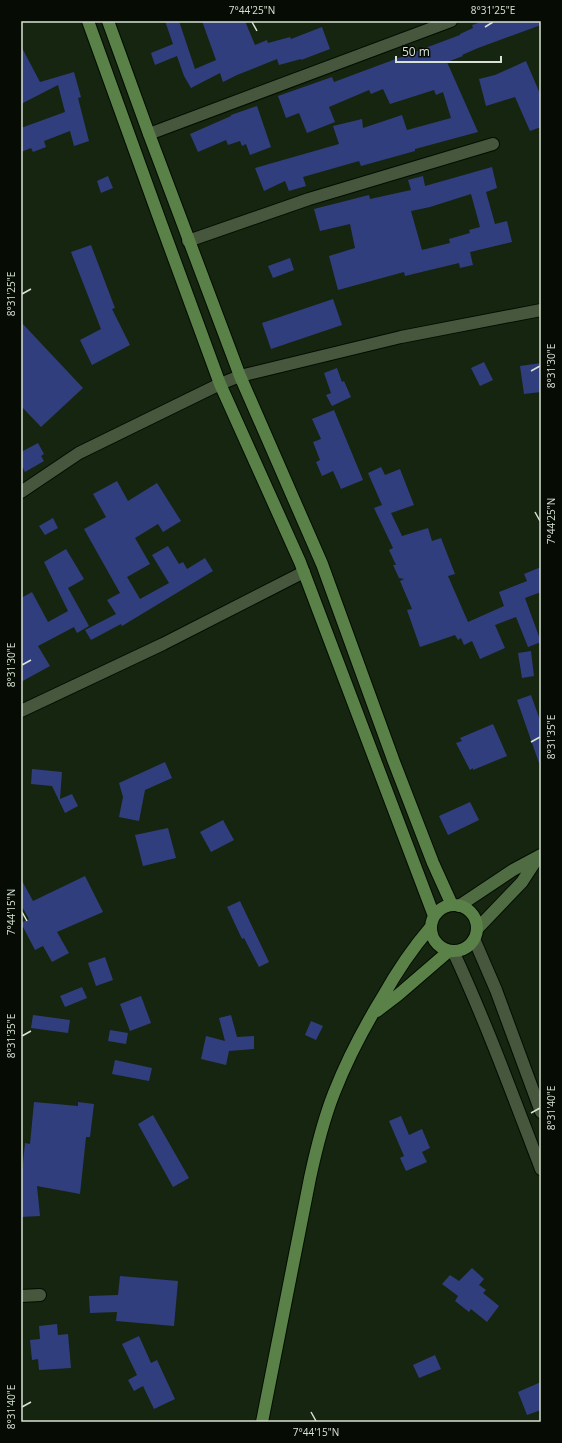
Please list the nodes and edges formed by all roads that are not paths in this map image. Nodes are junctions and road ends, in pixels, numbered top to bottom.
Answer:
1 (88, 21) edge
2 (451, 21) edge
3 (110, 22) edge
4 (149, 134) junction
5 (493, 144) dead end
6 (177, 207) junction
7 (158, 215) junction
8 (188, 241) junction
9 (541, 310) edge
10 (240, 376) junction
11 (220, 384) junction
12 (21, 492) edge
13 (304, 572) junction
14 (21, 711) edge
15 (539, 857) edge
16 (456, 905) junction
17 (434, 916) junction
18 (430, 928) junction
19 (475, 934) junction
20 (451, 951) junction
21 (371, 1016) junction
22 (541, 1112) edge
23 (541, 1169) edge
24 (40, 1295) dead end
25 (21, 1296) edge
26 (262, 1422) edge

1 - 7 main road
2 - 4 street
3 - 4 main road
4 - 6 main road
5 - 8 street
6 - 7 main road
6 - 8 main road
7 - 11 main road
8 - 10 main road
9 - 10 street
10 - 11 street
10 - 16 main road
11 - 12 street
11 - 13 main road
13 - 14 street
13 - 17 main road
15 - 16 main road
15 - 19 main road
16 - 17 main road
16 - 19 main road
17 - 18 main road
18 - 20 main road
18 - 21 main road
19 - 20 main road
19 - 22 street
20 - 21 main road
20 - 23 street
21 - 26 main road
24 - 25 street

